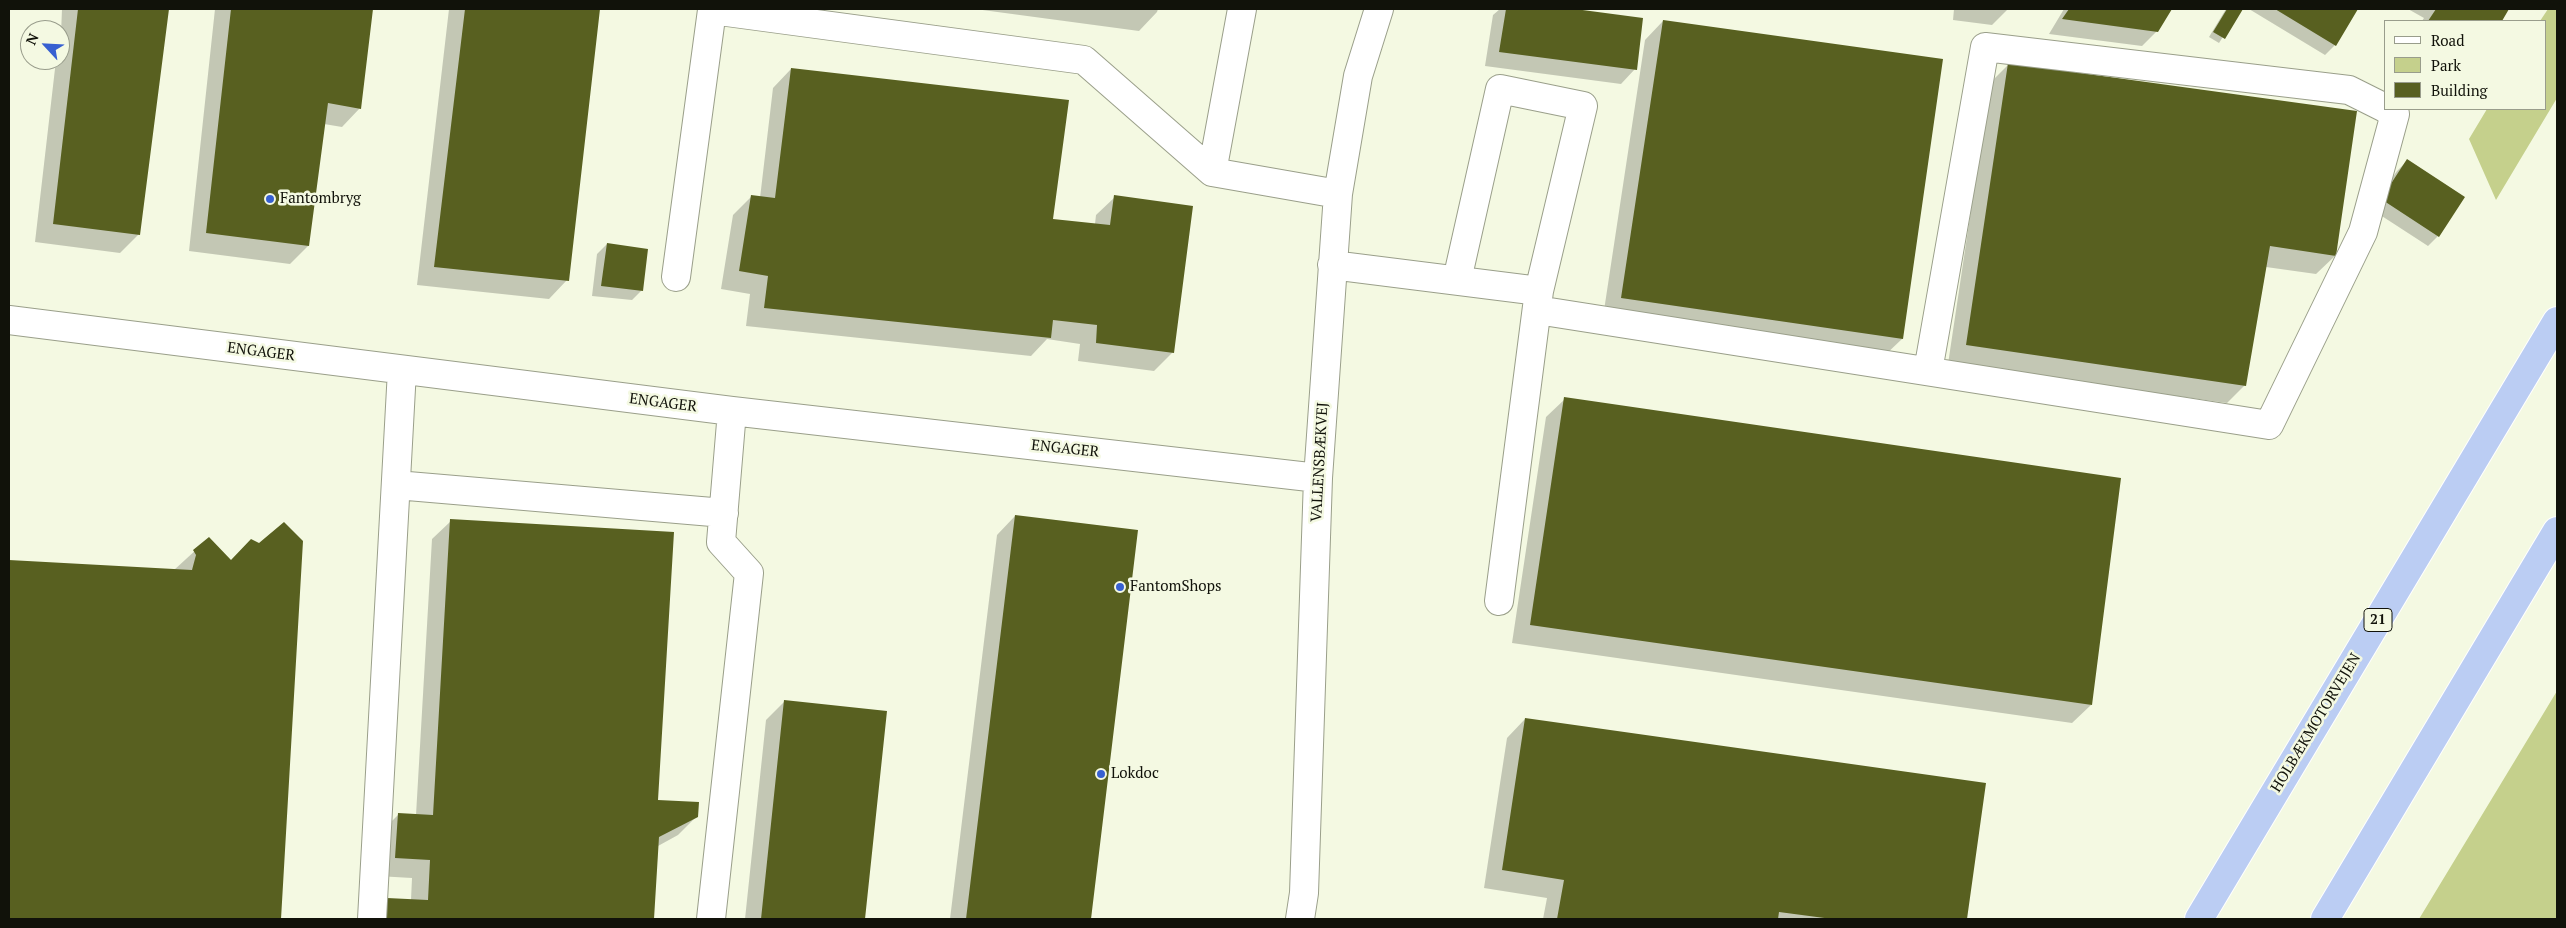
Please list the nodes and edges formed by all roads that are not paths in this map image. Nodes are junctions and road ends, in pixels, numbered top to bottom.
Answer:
1 (712, 9) edge
2 (1242, 9) edge
3 (1379, 9) edge
4 (2384, 108) edge
5 (2388, 110) edge
6 (1212, 172) junction
7 (1338, 194) junction
8 (1332, 265) junction
9 (676, 277) dead end
10 (1457, 280) junction
11 (1538, 301) junction
12 (9, 320) edge
13 (2557, 321) edge
14 (402, 370) junction
15 (1928, 371) junction
16 (732, 412) junction
17 (1318, 478) junction
18 (396, 485) junction
19 (724, 513) junction
20 (2557, 531) edge
21 (1499, 601) dead end
22 (372, 919) edge
23 (710, 919) edge
24 (1300, 919) edge
25 (2199, 919) edge
26 (2325, 919) edge

1 - 6 street
1 - 9 street
2 - 6 street
3 - 7 street, VALLENSBÆKVEJ
4 - 15 street
5 - 15 street
6 - 7 street
7 - 8 street, VALLENSBÆKVEJ
8 - 10 street
8 - 17 street, VALLENSBÆKVEJ
10 - 11 street
10 - 11 street
11 - 15 street
11 - 21 street
12 - 14 street, ENGAGER
13 - 25 highway, HOLBÆKMOTORVEJEN / 21
14 - 16 street, ENGAGER
14 - 18 street
16 - 17 street, ENGAGER
16 - 19 street
17 - 24 street, VALLENSBÆKVEJ
18 - 19 street
18 - 22 street
19 - 23 street
20 - 26 highway

